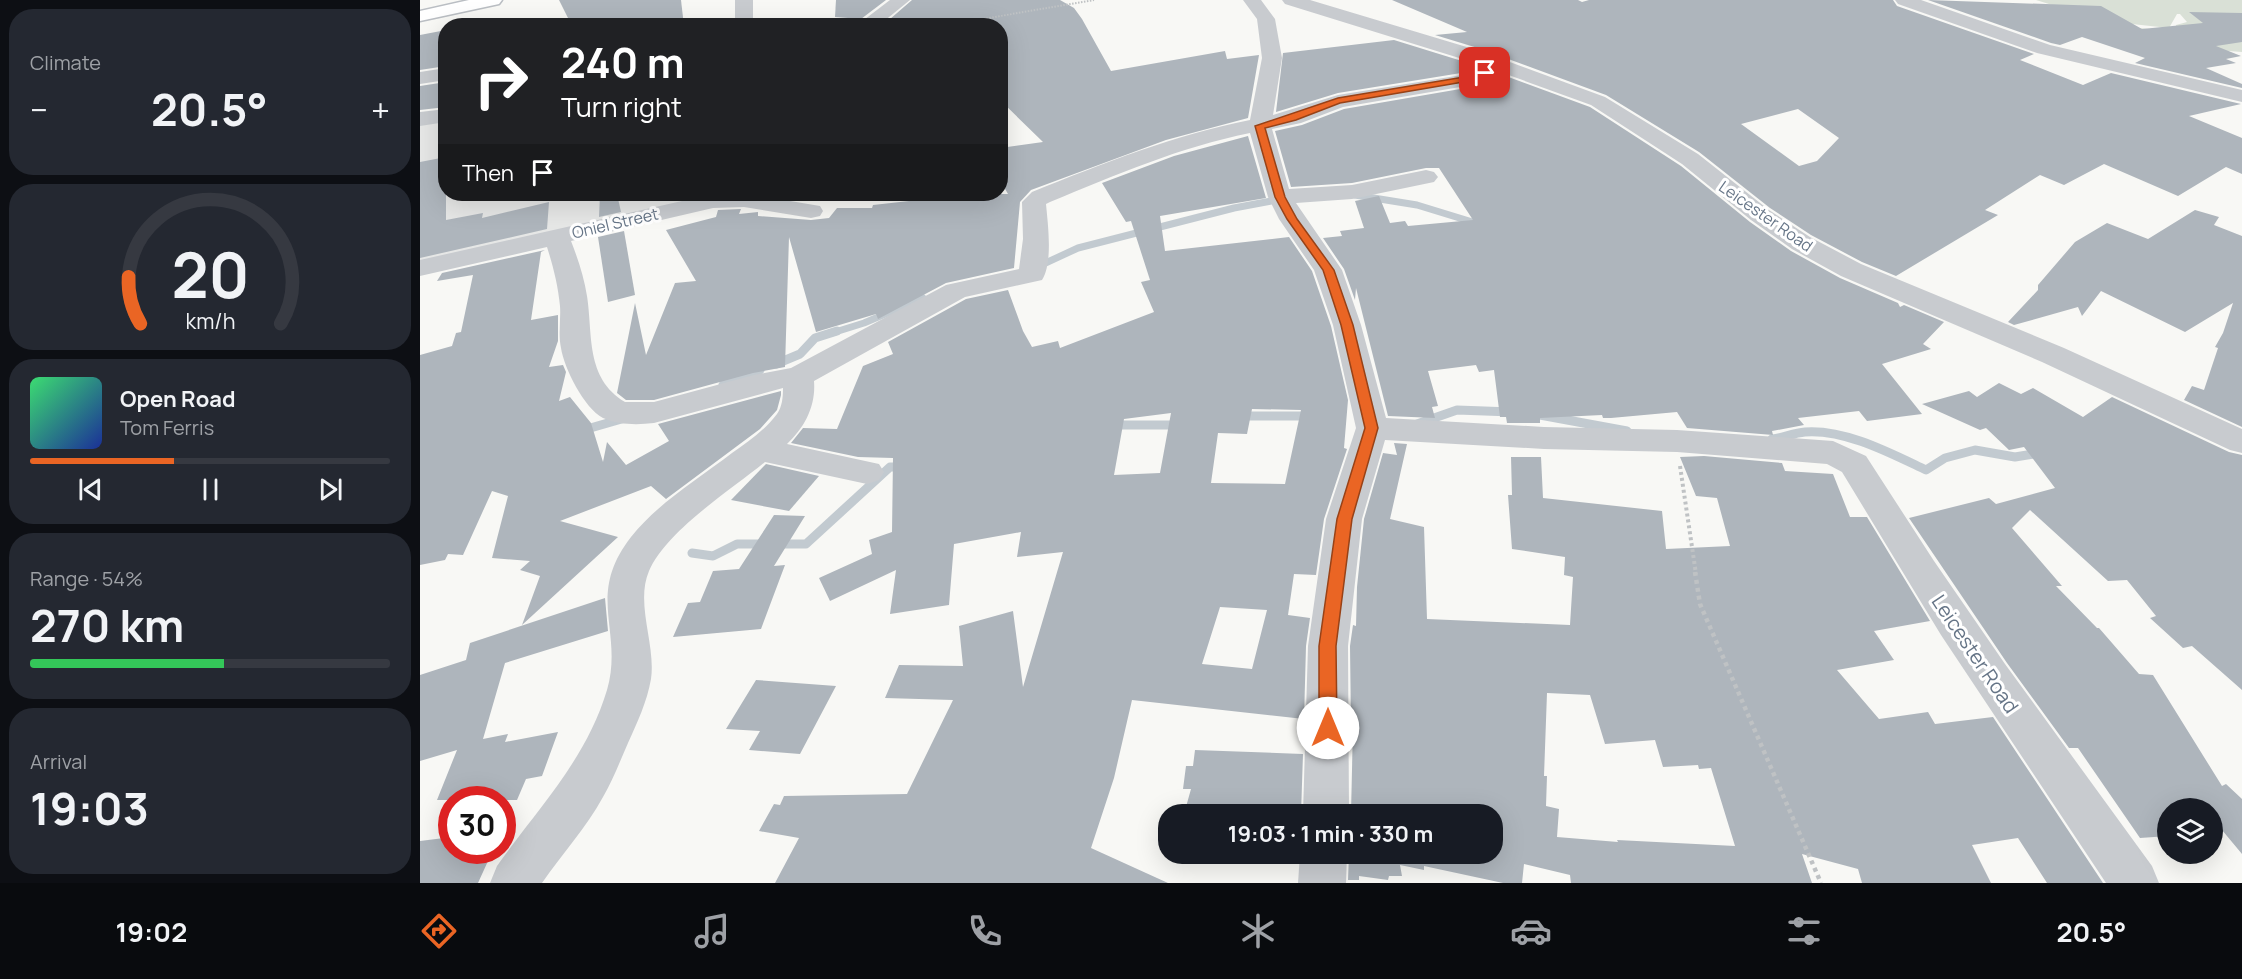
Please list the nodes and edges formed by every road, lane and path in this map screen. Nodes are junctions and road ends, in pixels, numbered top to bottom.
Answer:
1 (453, 0) edge
2 (493, 0) edge
3 (744, 0) edge
4 (901, 0) edge
5 (1094, 0) edge
6 (1251, 0) edge
7 (1291, 0) edge
8 (1904, 0) edge
9 (420, 8) edge
10 (420, 16) edge
11 (743, 18) edge
12 (876, 18) edge
13 (989, 18) edge
14 (1504, 66) junction
15 (438, 75) edge
16 (420, 78) edge
17 (2242, 96) edge
18 (438, 116) edge
19 (420, 119) edge
20 (1260, 126) junction
21 (1426, 177) dead end
22 (1280, 197) junction
23 (717, 201) edge
24 (750, 201) edge
25 (811, 211) dead end
26 (556, 236) junction
27 (420, 268) edge
28 (798, 376) junction
29 (1372, 428) junction
30 (1677, 441) junction
31 (2242, 442) edge
32 (761, 450) junction
33 (867, 472) dead end
34 (1326, 804) edge
35 (1323, 864) edge
36 (514, 883) edge
37 (1322, 883) edge
38 (1821, 883) edge
39 (2135, 883) edge

1 - 9 main road
2 - 10 main road
3 - 11 street
4 - 12 street
5 - 13 path
6 - 20 street
7 - 14 street, Leicester Road
8 - 17 street
14 - 20 street
14 - 31 street, Leicester Road
15 - 16 street
18 - 19 street
20 - 22 street
20 - 28 street
21 - 22 street
22 - 29 street
23 - 26 street, Oniel Street
24 - 25 street, Oniel Street
26 - 27 street, Oniel Street
26 - 28 street
28 - 32 street
29 - 30 street, Leicester Road
29 - 34 street
30 - 38 path
30 - 39 street, Leicester Road
32 - 33 street
32 - 36 street
35 - 37 street

